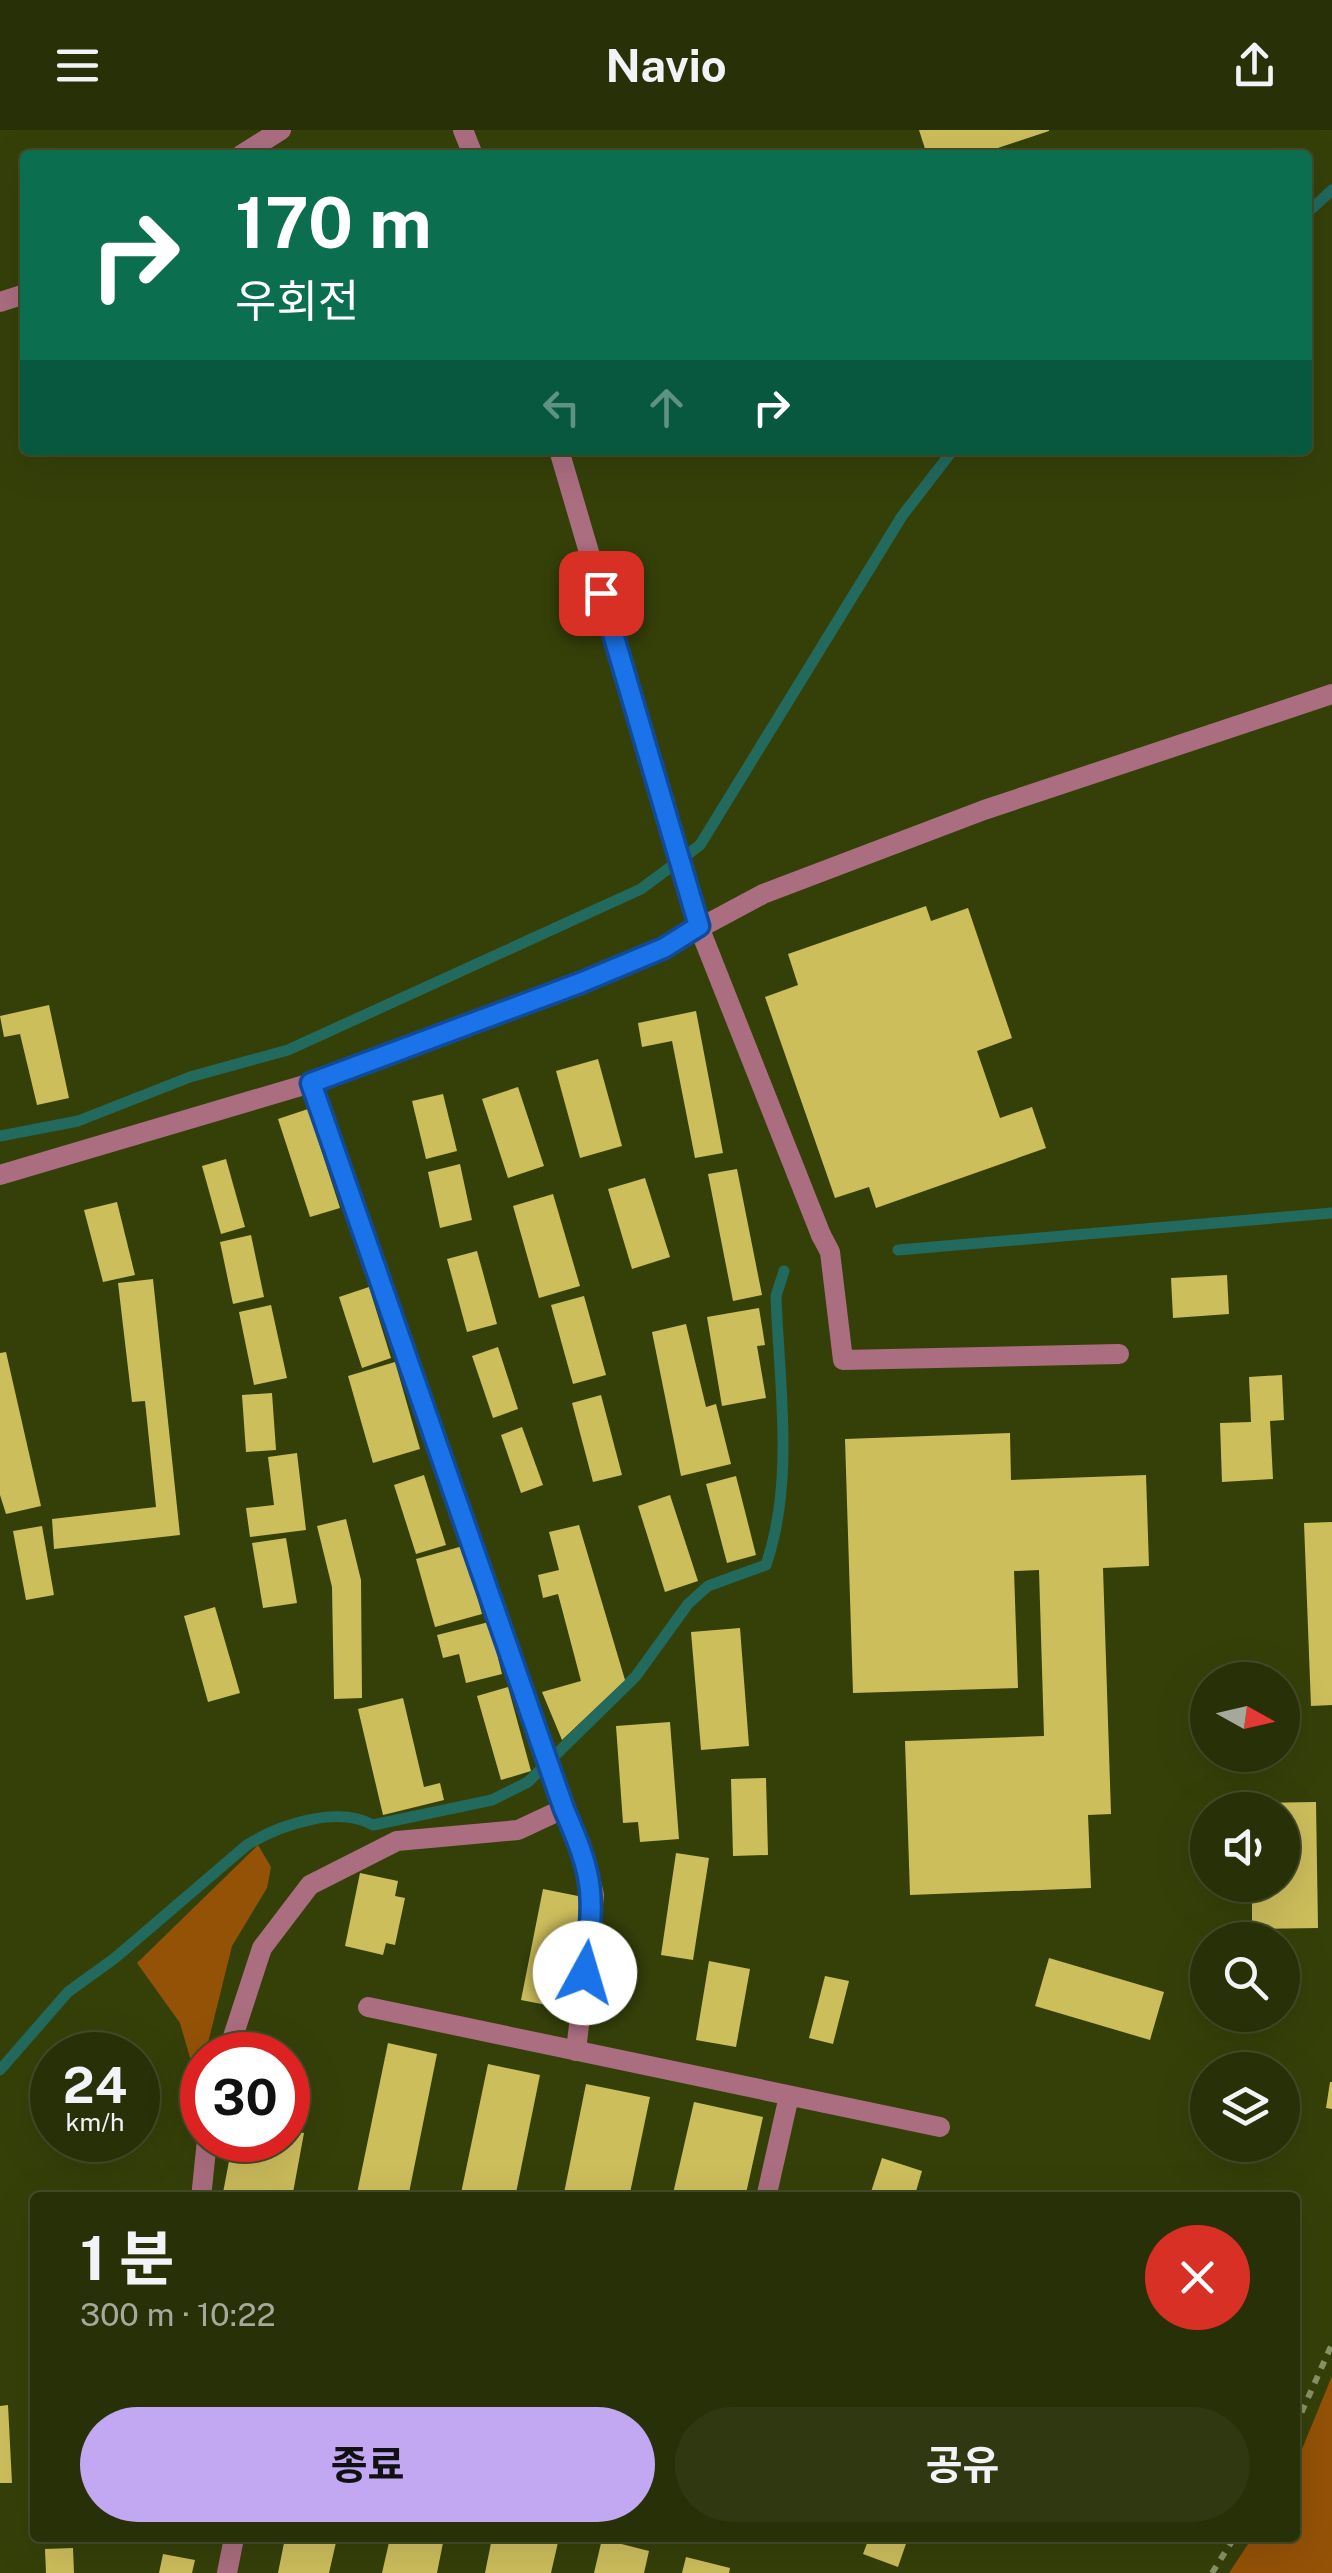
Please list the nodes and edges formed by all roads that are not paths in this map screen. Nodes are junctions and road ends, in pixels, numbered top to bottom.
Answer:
1 (280, 130) edge
2 (249, 150) edge
3 (560, 455) edge
4 (1332, 694) edge
5 (699, 926) junction
6 (311, 1083) junction
7 (0, 1175) edge
8 (1119, 1354) dead end
9 (564, 1809) junction
10 (368, 2007) dead end
11 (235, 2032) edge
12 (576, 2051) junction
13 (789, 2096) junction
14 (940, 2127) dead end
15 (205, 2162) edge
16 (203, 2192) edge
17 (767, 2192) edge
18 (233, 2542) edge
19 (226, 2573) edge

1 - 2 street
3 - 5 street
4 - 5 street
5 - 6 street
5 - 8 street
6 - 7 street
6 - 9 street
9 - 11 street
9 - 12 street
10 - 12 street
12 - 13 street
13 - 14 street
13 - 17 street
15 - 16 street
18 - 19 street

